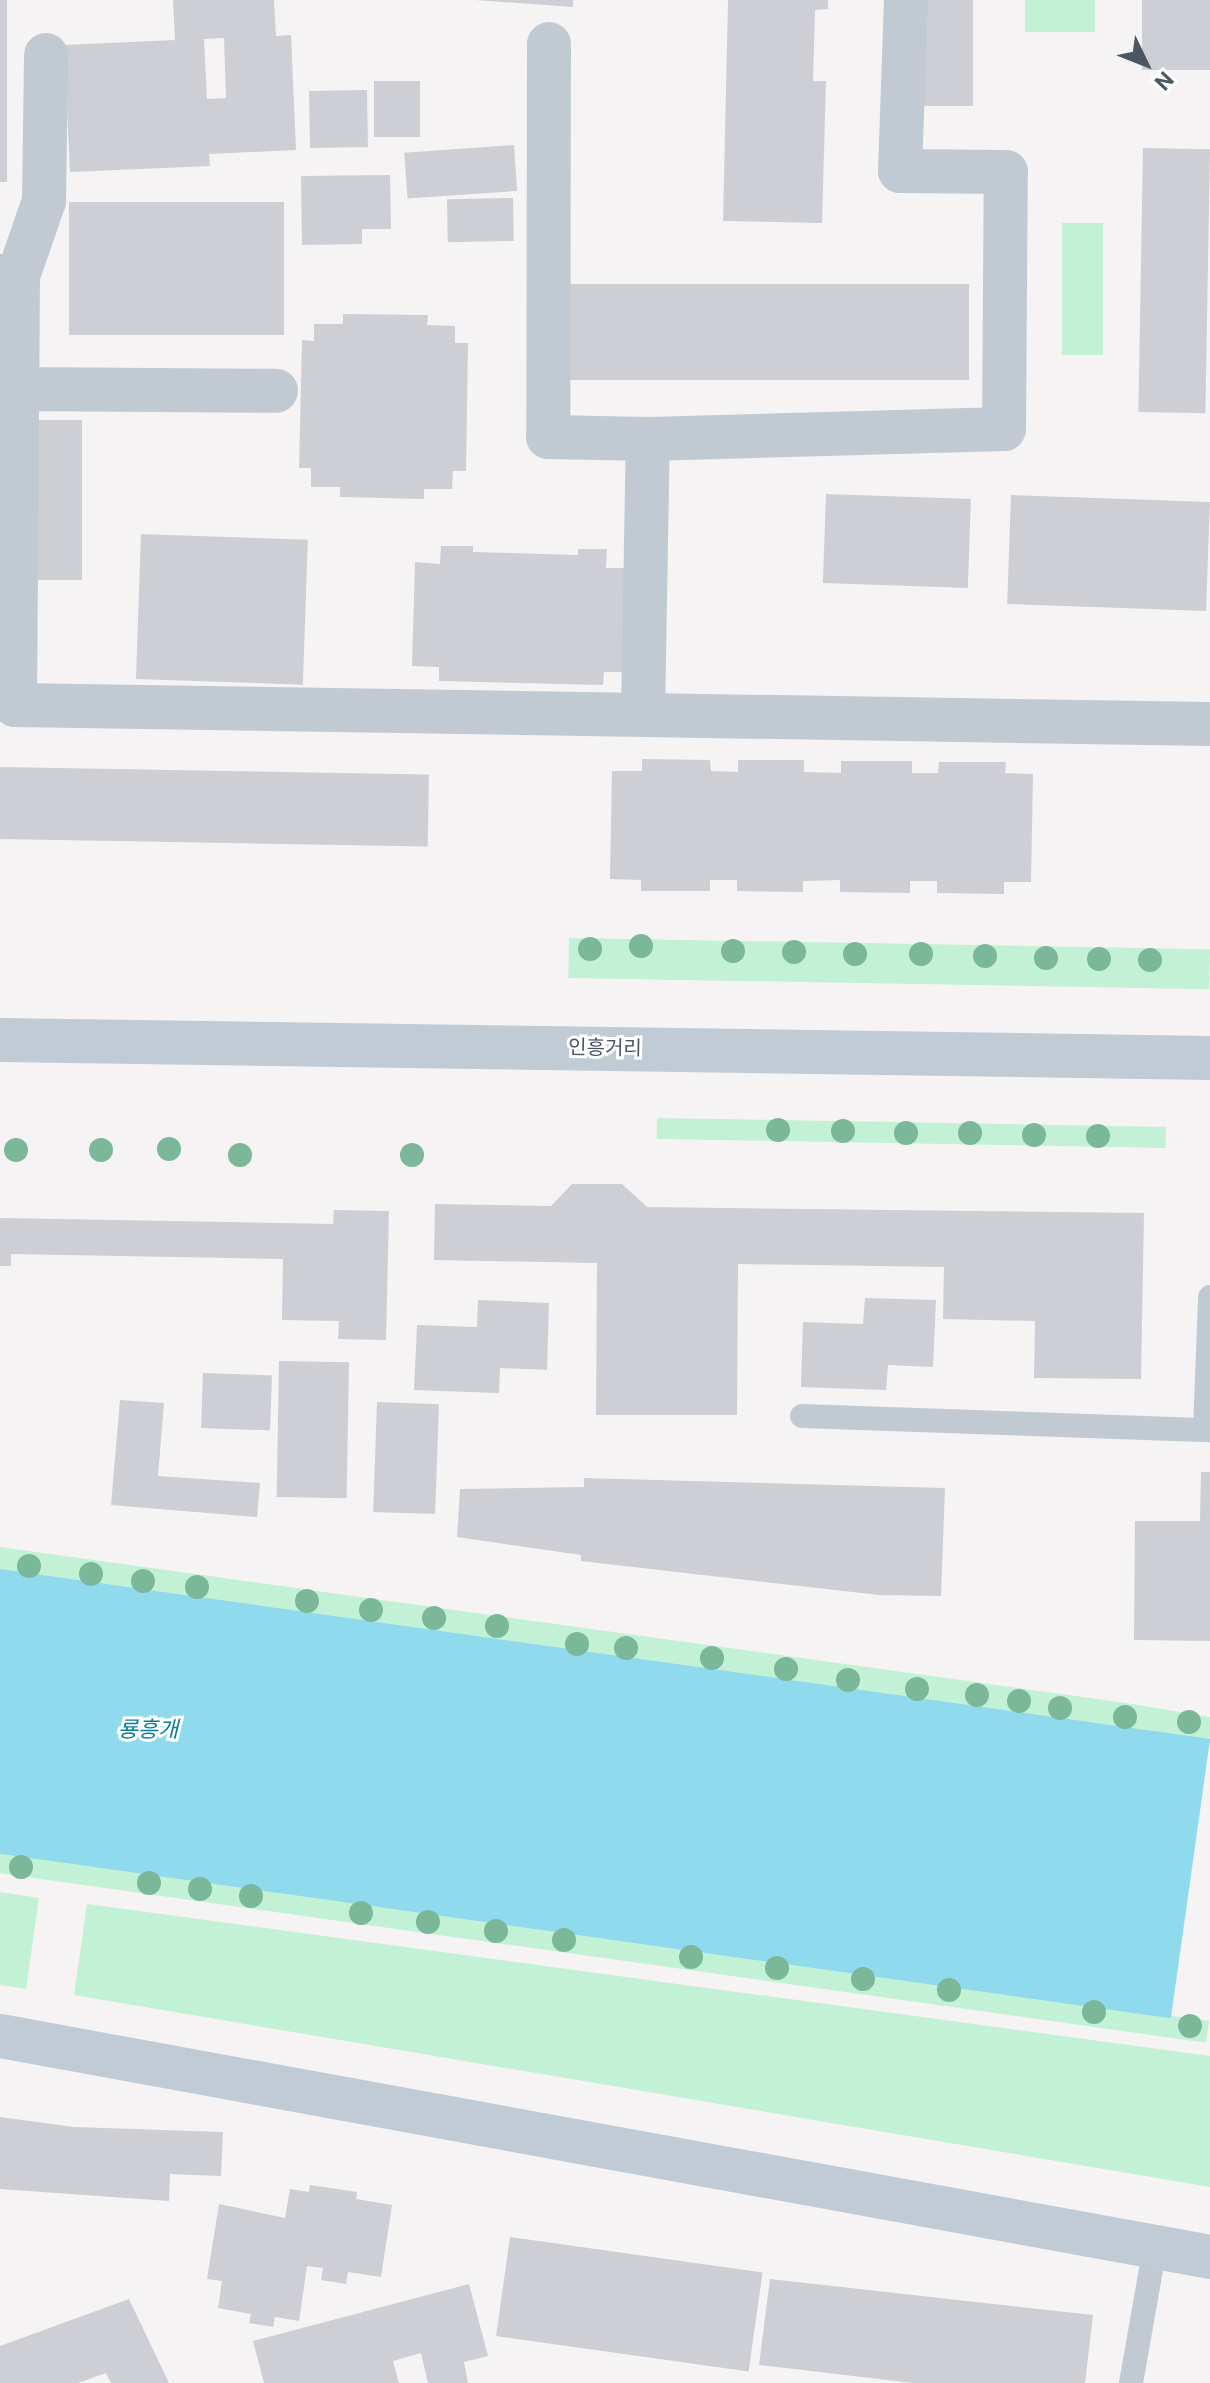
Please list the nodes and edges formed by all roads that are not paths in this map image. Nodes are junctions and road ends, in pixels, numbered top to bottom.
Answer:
1 (906, 0) edge
2 (549, 44) dead end
3 (46, 55) dead end
4 (9, 276) edge
5 (17, 389) junction
6 (276, 391) dead end
7 (648, 439) junction
8 (643, 715) junction
9 (1210, 724) edge
10 (0, 1040) edge
11 (1210, 1058) edge
12 (1210, 1297) edge
13 (802, 1416) dead end
14 (1208, 1430) edge
15 (0, 2036) edge
16 (1155, 2247) junction
17 (1210, 2257) edge
18 (1131, 2383) edge

1 - 7 street
2 - 7 street
3 - 4 street
4 - 5 street
5 - 6 street
5 - 8 street
7 - 8 street
8 - 9 street
10 - 11 street, 인흥거리
12 - 14 lane
13 - 14 lane
15 - 16 street
16 - 17 street
16 - 18 lane

